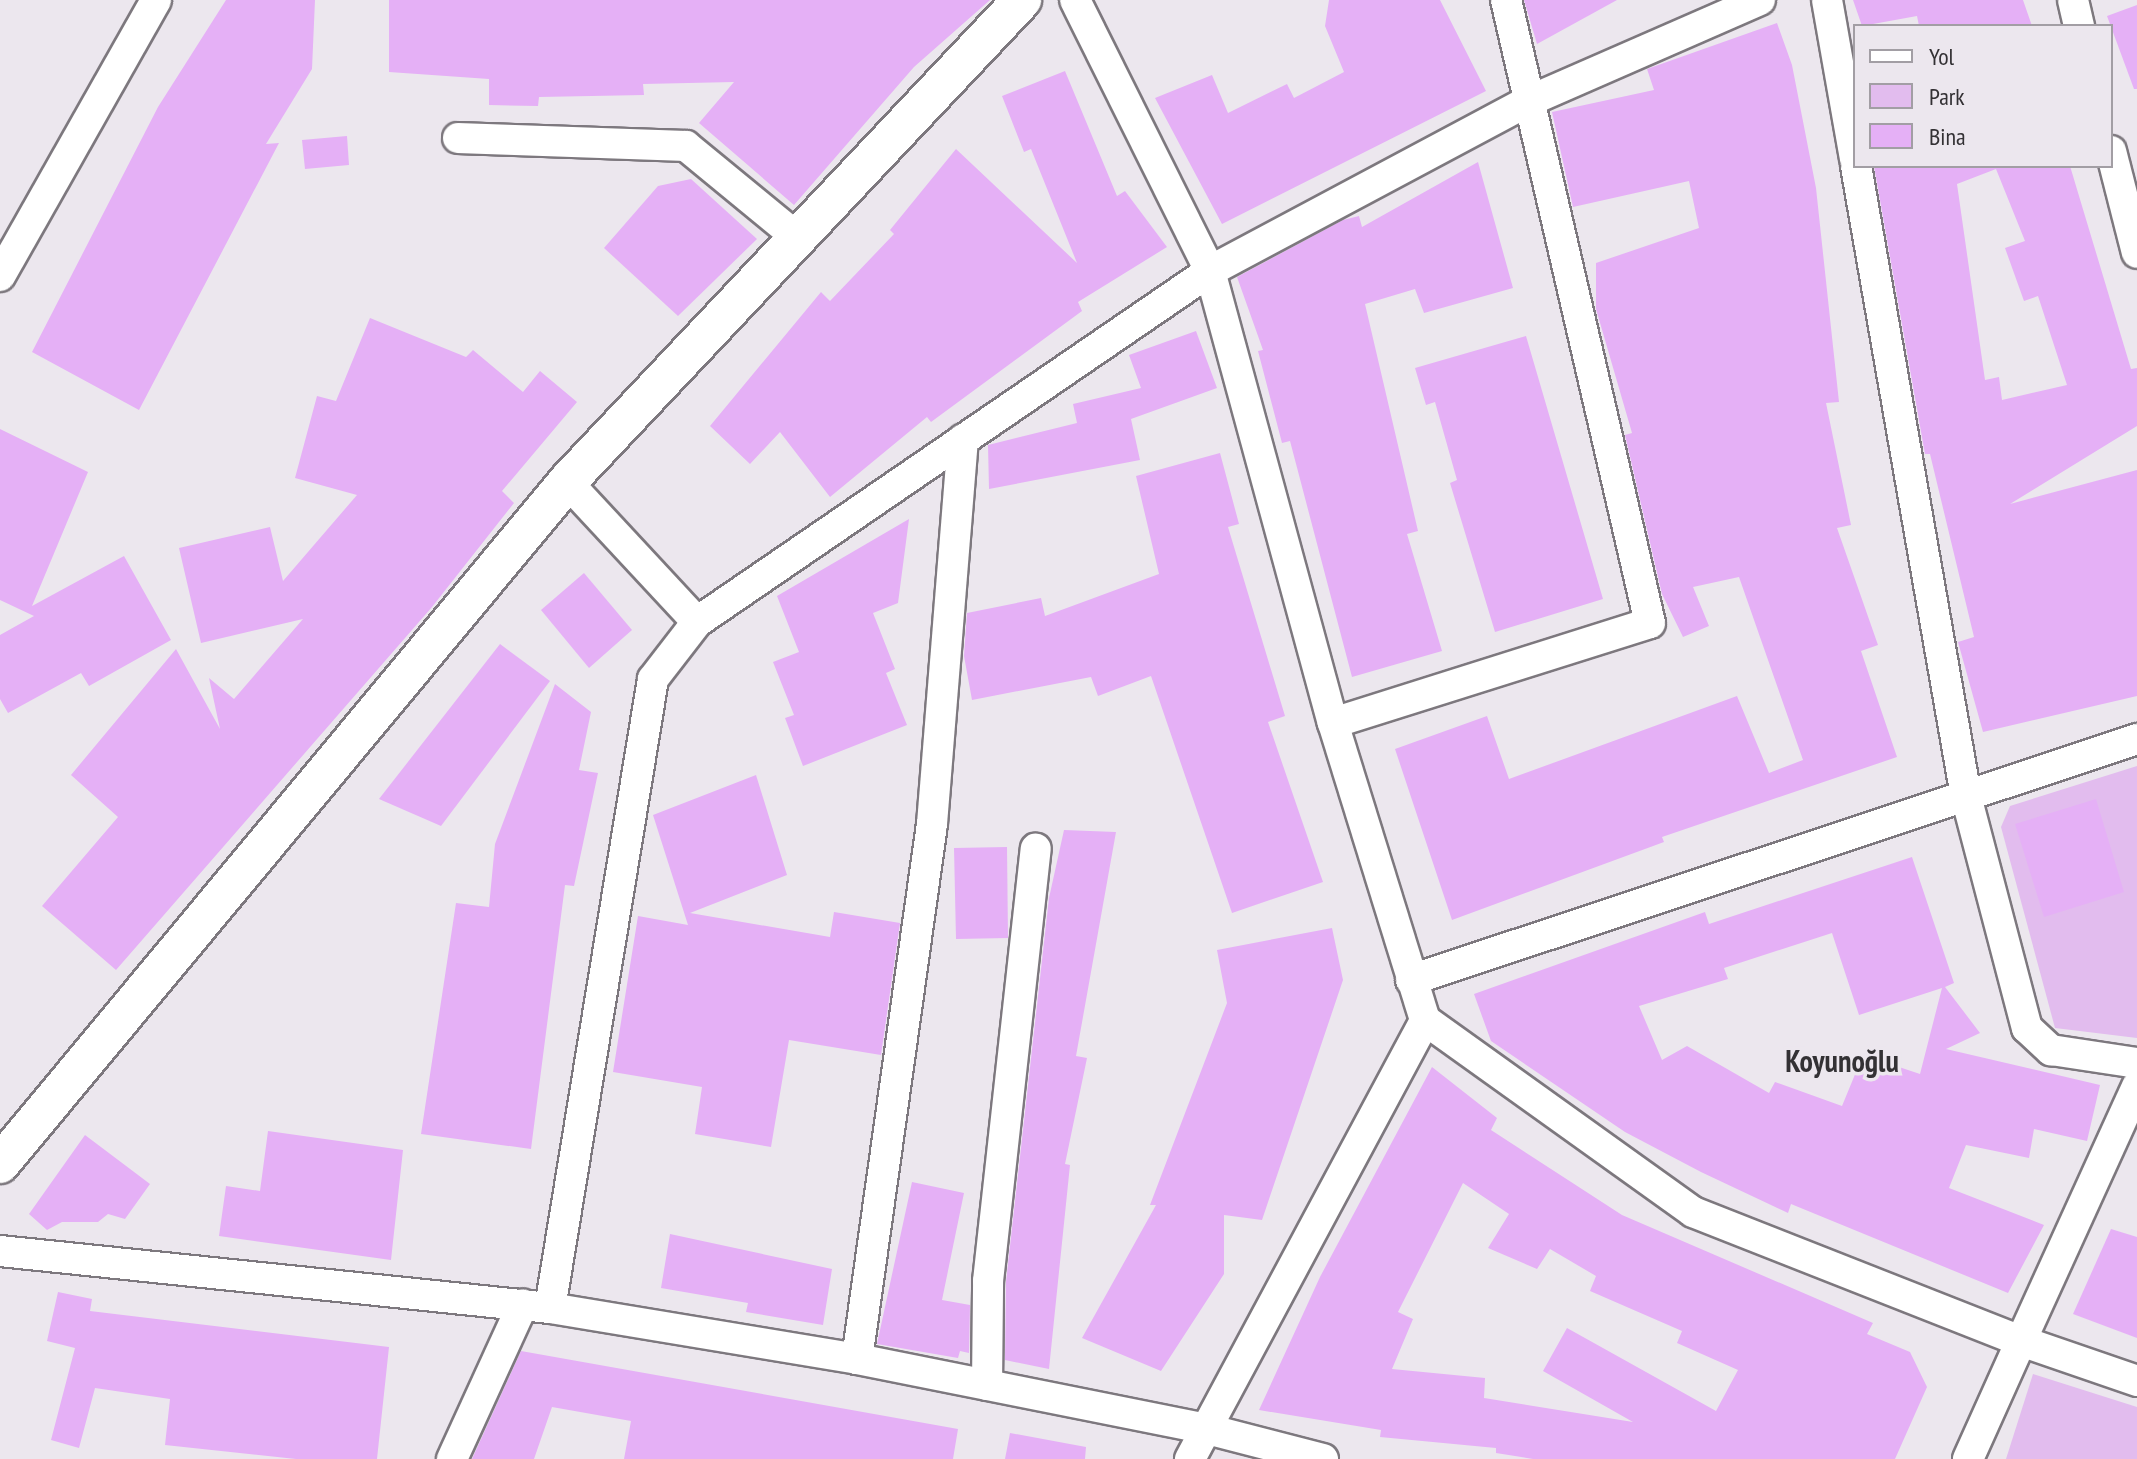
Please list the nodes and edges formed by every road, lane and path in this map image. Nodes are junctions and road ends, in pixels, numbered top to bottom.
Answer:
1 (156, 0) edge
2 (1022, 0) edge
3 (1075, 0) edge
4 (1506, 0) edge
5 (1760, 0) edge
6 (1827, 0) edge
7 (2073, 0) edge
8 (2079, 24) edge
9 (1529, 101) junction
10 (458, 138) dead end
11 (1853, 148) edge
12 (2113, 159) edge
13 (1856, 168) edge
14 (798, 238) junction
15 (2137, 253) edge
16 (1210, 271) junction
17 (0, 276) edge
18 (963, 439) junction
19 (567, 482) junction
20 (697, 622) junction
21 (1333, 723) junction
22 (2137, 739) edge
23 (1966, 796) junction
24 (1036, 849) dead end
25 (1411, 980) junction
26 (1425, 1020) junction
27 (2137, 1063) edge
28 (2137, 1086) edge
29 (0, 1164) edge
30 (0, 1251) edge
31 (537, 1306) junction
32 (2021, 1341) junction
33 (857, 1359) junction
34 (2137, 1381) edge
35 (987, 1385) junction
36 (1203, 1428) junction
37 (452, 1459) edge
38 (1190, 1459) edge
39 (1323, 1459) edge
40 (1968, 1459) edge

1 - 17 street
2 - 14 main road
3 - 16 street
4 - 9 street
5 - 9 street
6 - 11 street
7 - 8 street
9 - 16 street
9 - 21 street
10 - 14 street
12 - 15 street
13 - 23 street
14 - 19 main road
16 - 18 street
16 - 21 street
18 - 20 street
18 - 33 street
19 - 20 street
19 - 29 main road
20 - 31 street
21 - 25 street
22 - 23 street
23 - 25 street
23 - 27 street
24 - 35 street
25 - 26 street
26 - 32 street
26 - 36 street
28 - 32 street
30 - 31 street
31 - 33 street
31 - 37 street
32 - 34 street
32 - 40 street
33 - 35 street
35 - 36 street
36 - 38 street
36 - 39 street

